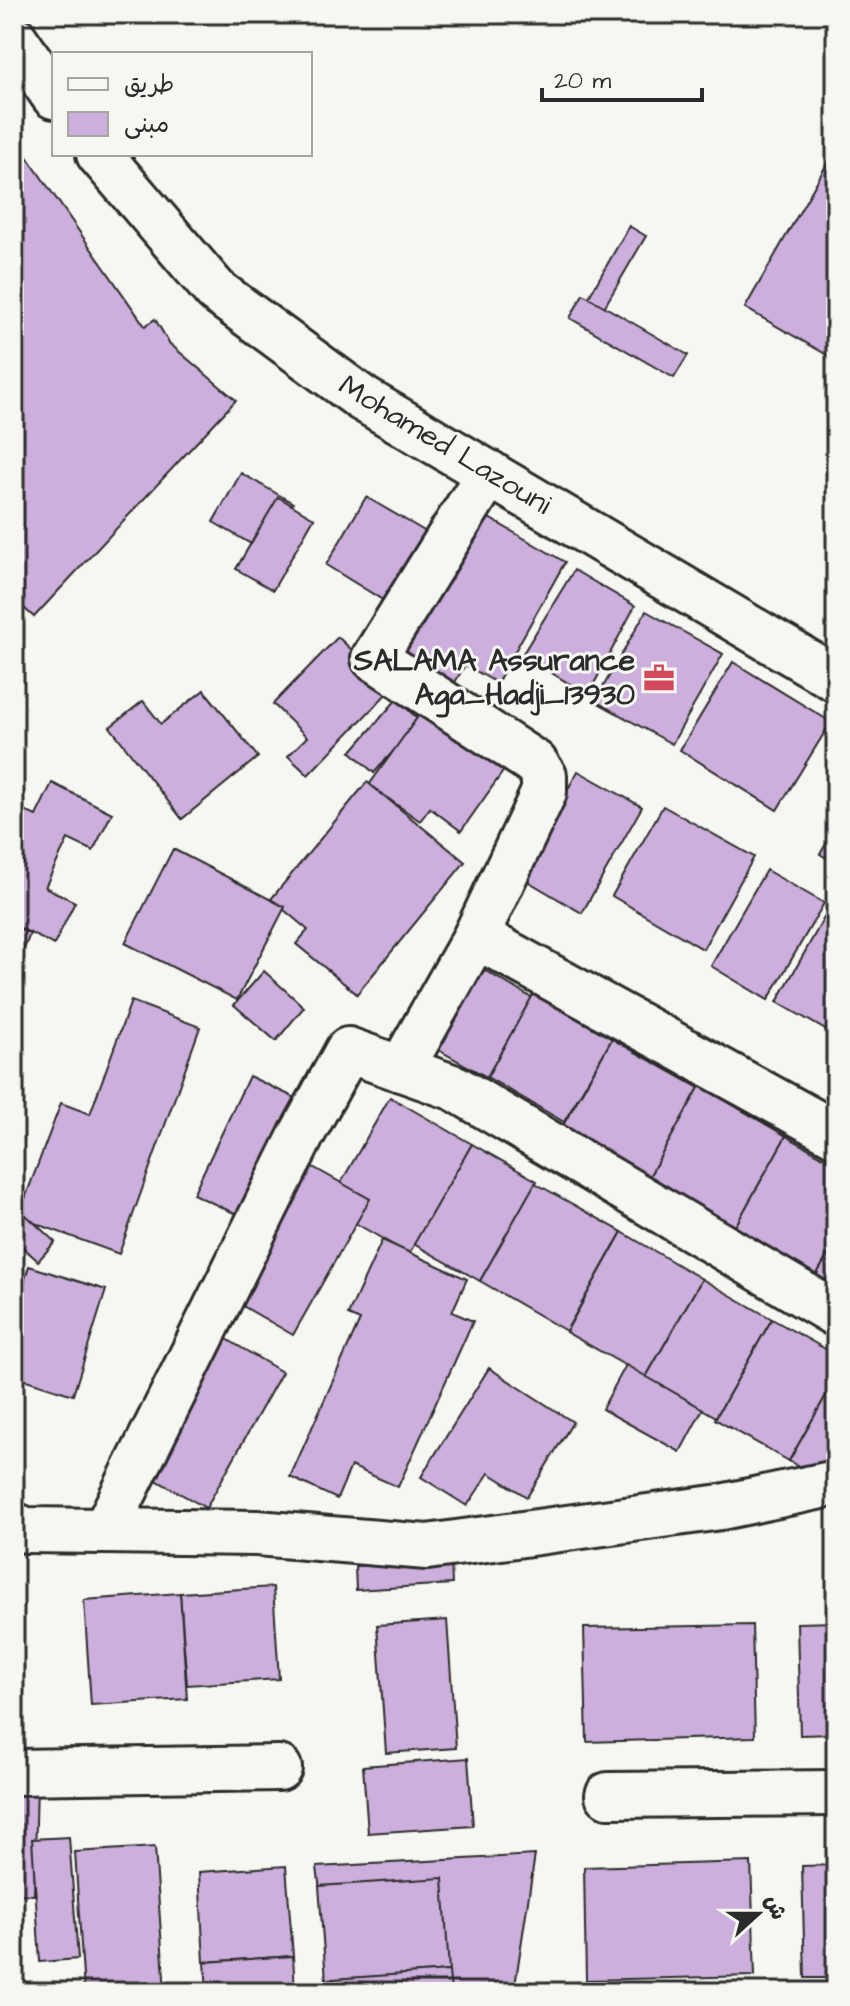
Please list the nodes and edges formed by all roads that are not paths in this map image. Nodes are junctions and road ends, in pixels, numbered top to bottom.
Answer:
1 (14, 38) edge
2 (52, 93) edge
3 (101, 156) edge
4 (489, 473) junction
5 (836, 679) edge
6 (476, 936) junction
7 (401, 1069) junction
8 (836, 1134) edge
9 (836, 1314) edge
10 (836, 1483) edge
11 (14, 1525) edge
12 (105, 1531) junction
13 (279, 1768) dead end
14 (14, 1772) edge
15 (836, 1793) edge
16 (608, 1795) dead end

1 - 2 street
3 - 4 street, Mohamed Lazouni
4 - 5 street, Mohamed Lazouni
4 - 6 street
6 - 7 street
6 - 8 street
7 - 9 street
7 - 12 street
10 - 12 street
11 - 12 street
13 - 14 street
15 - 16 street

